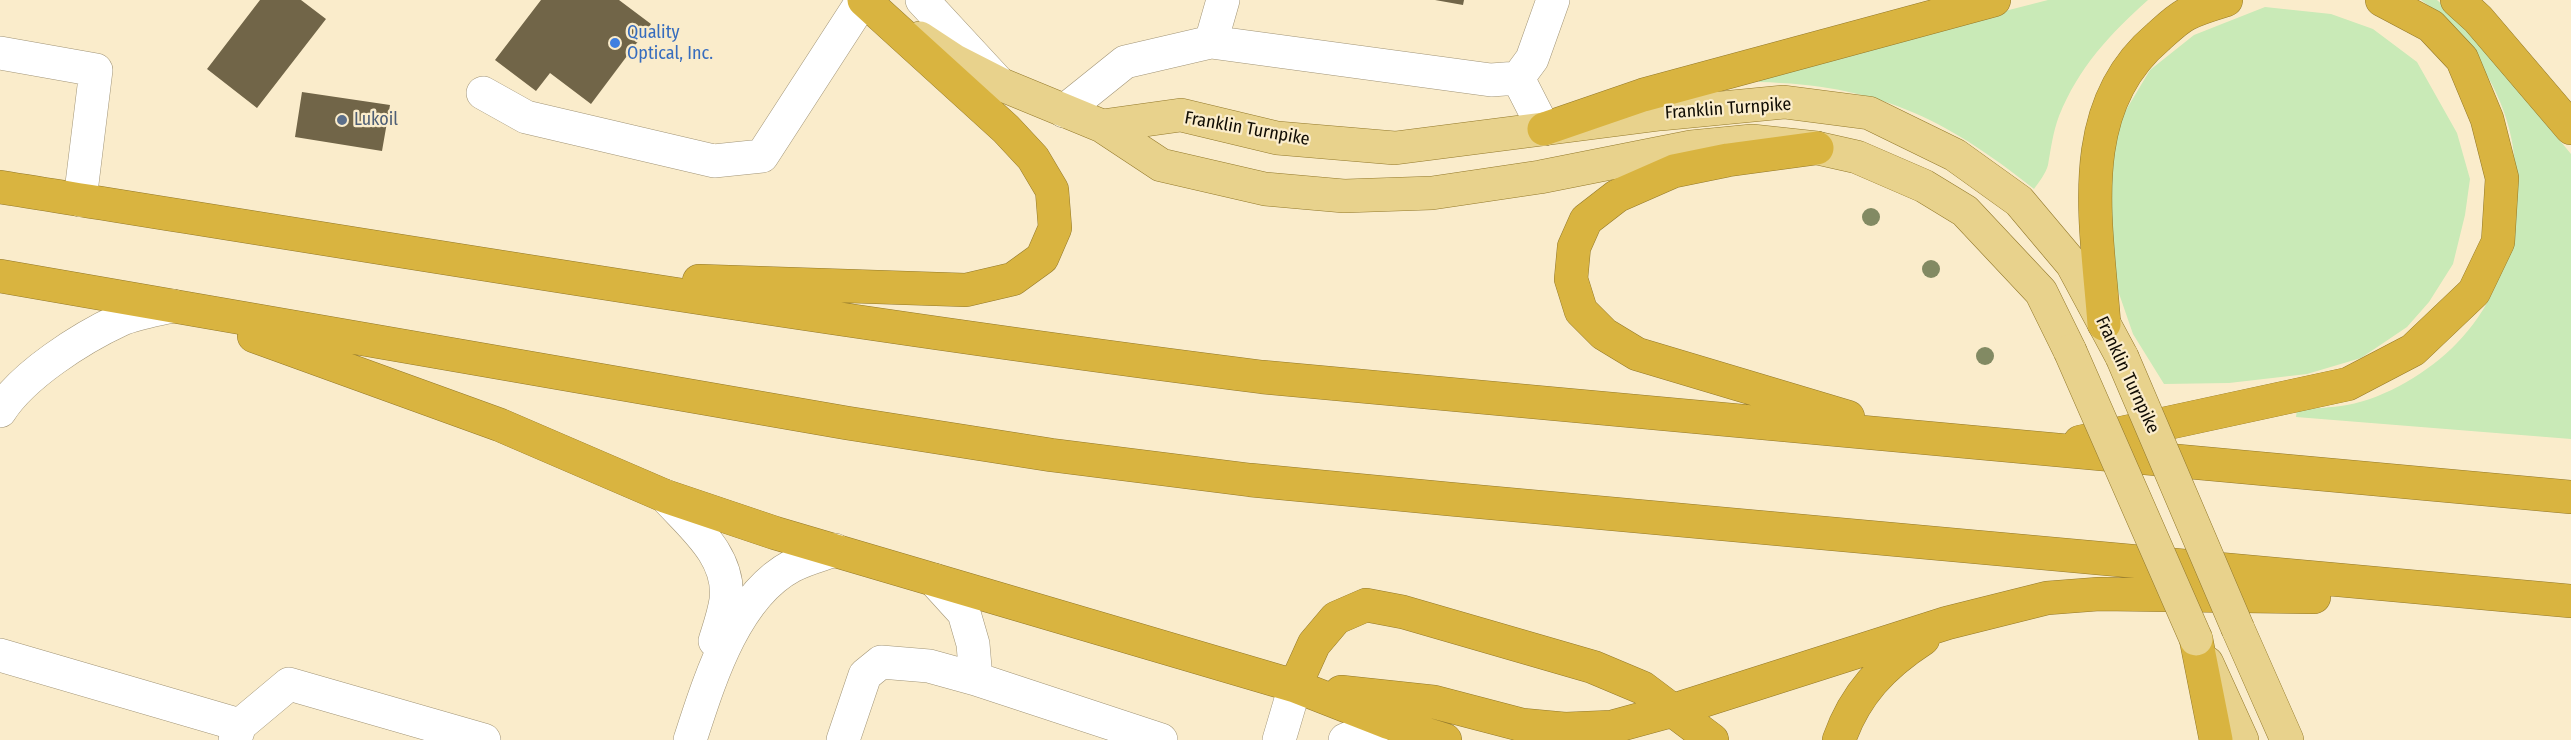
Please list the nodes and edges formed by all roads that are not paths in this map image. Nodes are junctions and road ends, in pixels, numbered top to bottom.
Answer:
1 (864, 0) edge
2 (922, 0) edge
3 (1223, 0) edge
4 (1553, 0) edge
5 (1994, 0) edge
6 (2226, 0) edge
7 (2382, 0) edge
8 (2457, 0) edge
9 (1211, 42) junction
10 (0, 53) edge
11 (1518, 78) junction
12 (1000, 84) junction
13 (483, 93) dead end
14 (1064, 111) junction
15 (1102, 126) junction
16 (2571, 128) edge
17 (1544, 129) junction
18 (1817, 148) junction
19 (0, 187) edge
20 (80, 200) junction
21 (537, 275) junction
22 (0, 276) edge
23 (173, 306) junction
24 (2104, 324) junction
25 (0, 411) edge
26 (1919, 438) junction
27 (2045, 449) junction
28 (665, 496) junction
29 (2571, 496) edge
30 (835, 550) junction
31 (934, 580) junction
32 (2571, 601) edge
33 (1947, 623) junction
34 (2196, 639) junction
35 (0, 654) edge
36 (976, 679) junction
37 (708, 684) junction
38 (1295, 686) junction
39 (1674, 710) junction
40 (1387, 722) junction
41 (238, 732) edge
42 (484, 740) edge
43 (690, 740) edge
44 (843, 740) edge
45 (1161, 740) edge
46 (1279, 740) edge
47 (1346, 740) edge
48 (1445, 740) edge
49 (1712, 740) edge
50 (1839, 740) edge
51 (2216, 740) edge
52 (2242, 740) edge
53 (2288, 740) edge

1 - 12 main road, Franklin Turnpike
1 - 13 street
1 - 21 highway
2 - 12 street
3 - 9 street
4 - 11 street
5 - 17 highway
6 - 24 highway
7 - 27 highway
8 - 16 highway
9 - 11 street
9 - 14 street
10 - 20 street
11 - 17 street
12 - 14 main road, Franklin Turnpike
14 - 15 main road, Franklin Turnpike
15 - 17 main road, Franklin Turnpike
15 - 18 main road, Franklin Turnpike
17 - 24 main road, Franklin Turnpike
18 - 26 highway
18 - 34 main road, Franklin Turnpike, bridge
19 - 20 highway
20 - 21 highway
21 - 26 highway
22 - 23 highway
23 - 25 street
23 - 28 highway
23 - 32 highway
24 - 53 main road, Franklin Turnpike, bridge
26 - 27 highway
27 - 29 highway
28 - 30 highway
28 - 37 street
30 - 31 highway
30 - 37 street
31 - 36 street
31 - 38 highway
32 - 33 highway
33 - 39 highway
33 - 50 highway
34 - 51 highway
34 - 52 main road, Franklin Turnpike
35 - 41 street
36 - 44 street
36 - 45 street
37 - 43 street
38 - 39 highway
38 - 39 highway
38 - 40 highway
38 - 46 street
39 - 49 highway
40 - 47 street
40 - 48 highway
41 - 42 street

